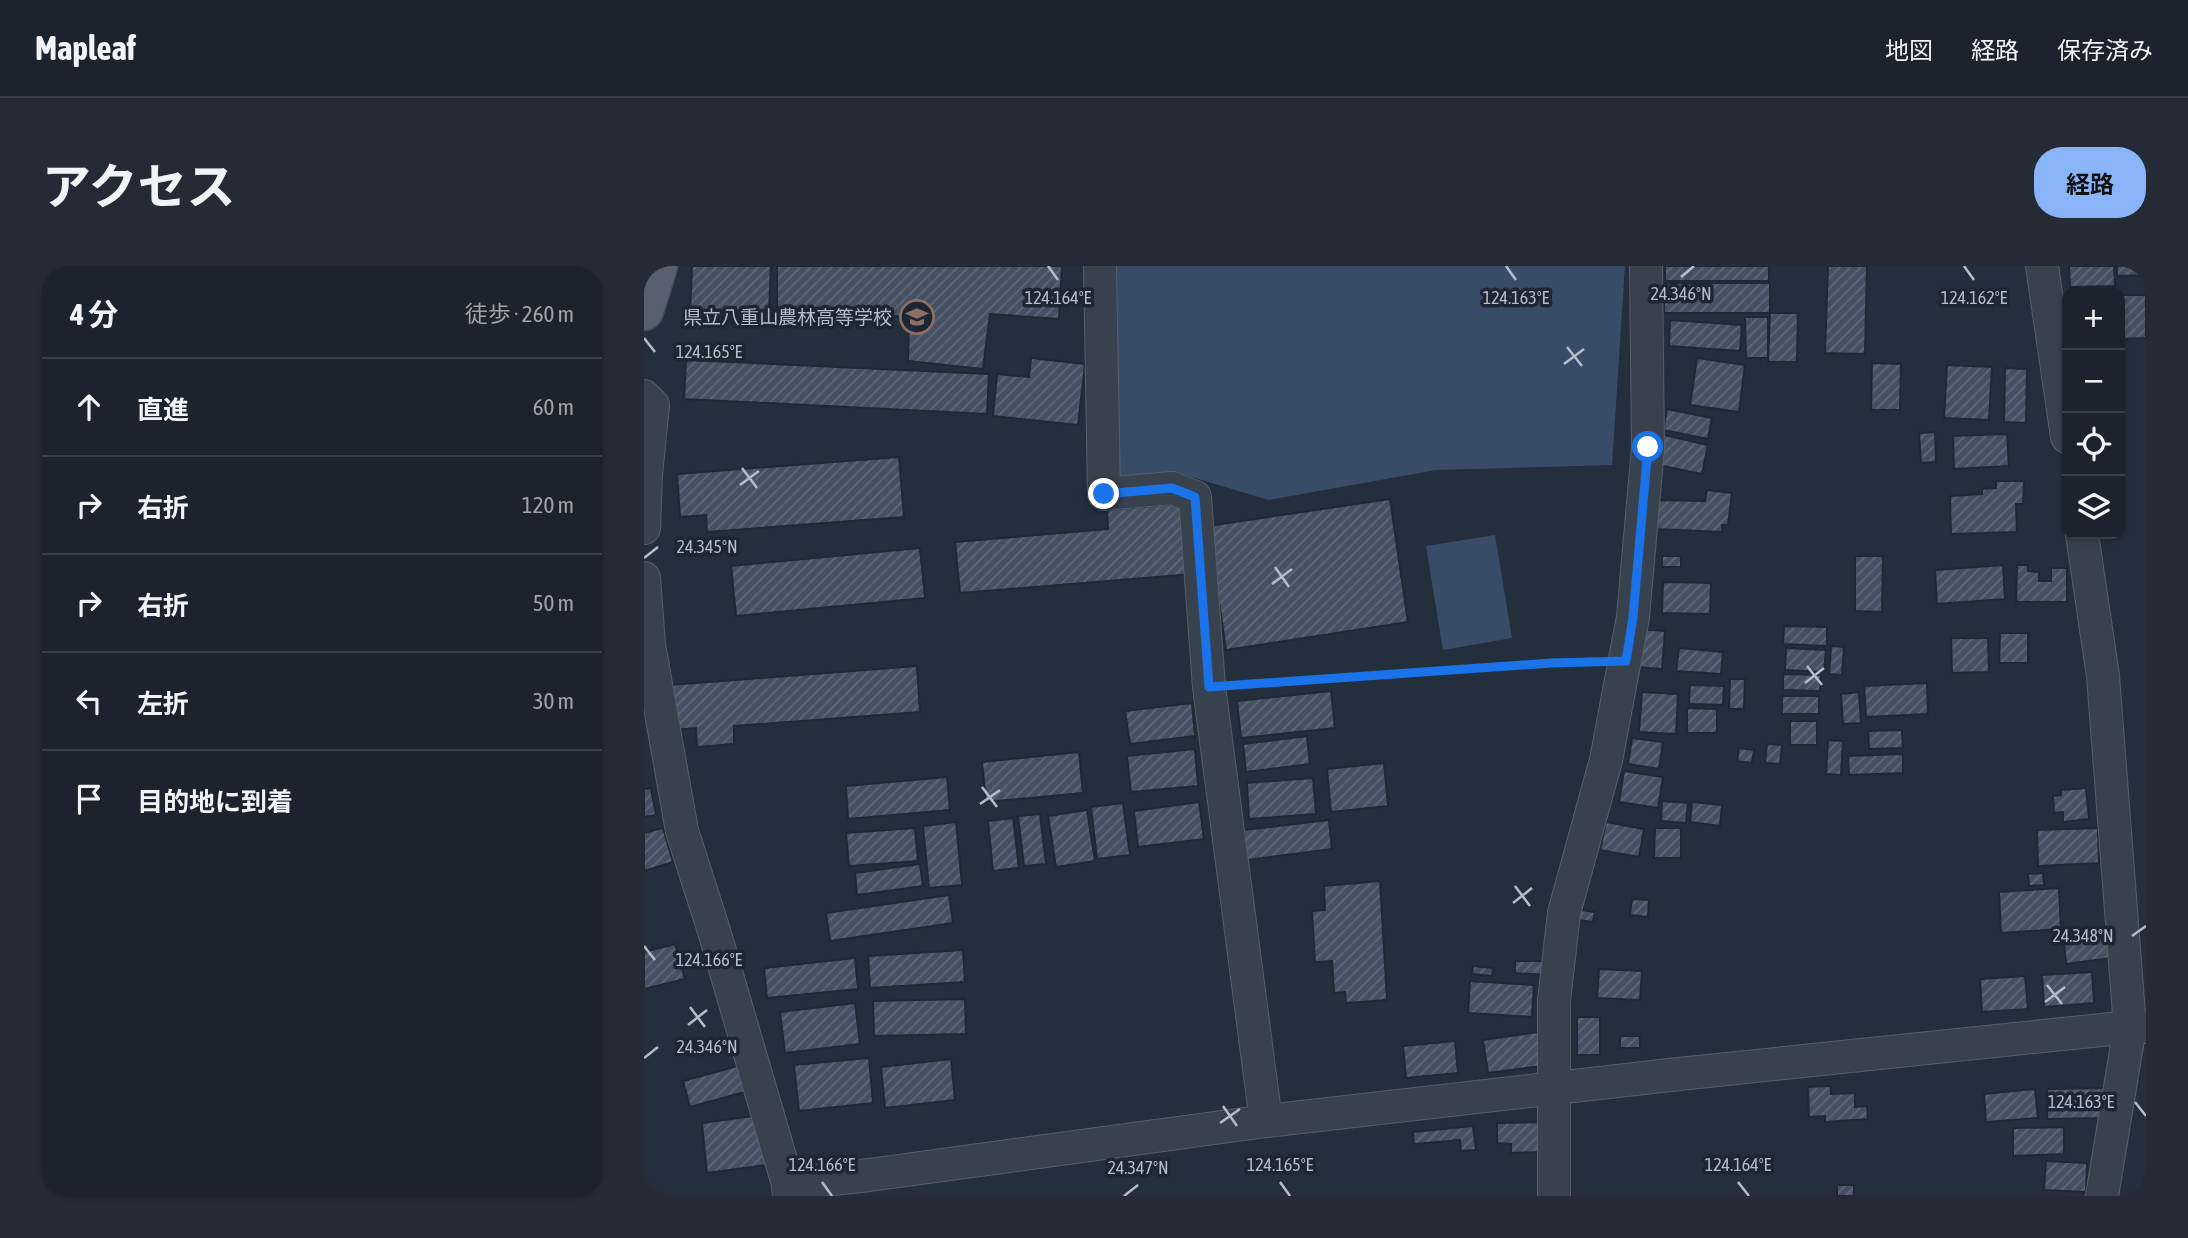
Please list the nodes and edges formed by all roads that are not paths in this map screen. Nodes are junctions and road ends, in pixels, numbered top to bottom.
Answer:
1 (658, 266) edge
2 (1100, 266) edge
3 (1646, 266) edge
4 (2042, 266) edge
5 (644, 311) edge
6 (644, 396) edge
7 (2063, 413) edge
8 (644, 528) edge
9 (2083, 539) edge
10 (644, 578) edge
11 (2138, 1027) edge
12 (1554, 1090) junction
13 (1266, 1121) junction
14 (789, 1190) edge
15 (1554, 1196) edge
16 (2102, 1196) edge

1 - 5 main road
2 - 13 street
3 - 12 street
4 - 7 street
6 - 8 street
9 - 11 street
10 - 14 street
11 - 12 street
11 - 16 street
12 - 13 street
12 - 15 street
13 - 14 street

